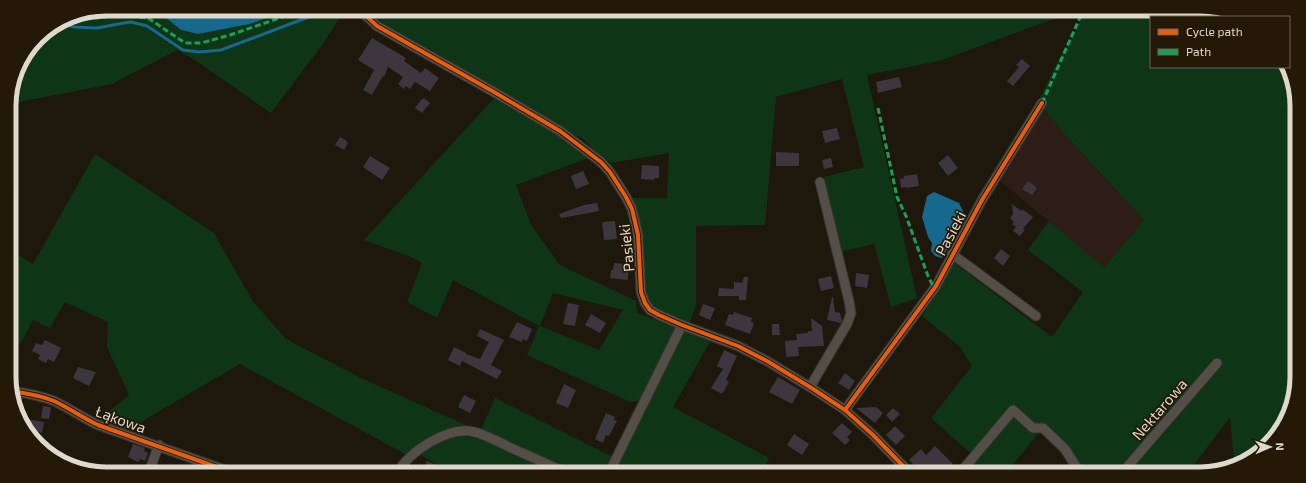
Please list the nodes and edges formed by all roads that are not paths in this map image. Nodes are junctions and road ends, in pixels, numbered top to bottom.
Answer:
1 (366, 16) edge
2 (1042, 103) dead end
3 (820, 182) dead end
4 (952, 254) junction
5 (1036, 316) dead end
6 (682, 325) junction
7 (1217, 363) dead end
8 (810, 387) junction
9 (18, 392) edge
10 (845, 410) junction
11 (159, 445) junction
12 (151, 467) edge
13 (217, 467) edge
14 (401, 467) edge
15 (554, 467) edge
16 (612, 467) edge
17 (905, 467) edge
18 (965, 467) edge
19 (1076, 467) edge
20 (1127, 467) edge

1 - 6 street, Pasieki
2 - 4 street, Pasieki
3 - 8 street
4 - 5 street
4 - 10 street, Pasieki
6 - 8 street, Pasieki
6 - 16 street
7 - 20 street, Nektarowa
8 - 10 street, Pasieki
9 - 11 street, Łąkowa
10 - 17 street, Pasieki
11 - 12 street
11 - 13 street, Łąkowa
14 - 15 street
18 - 19 street

